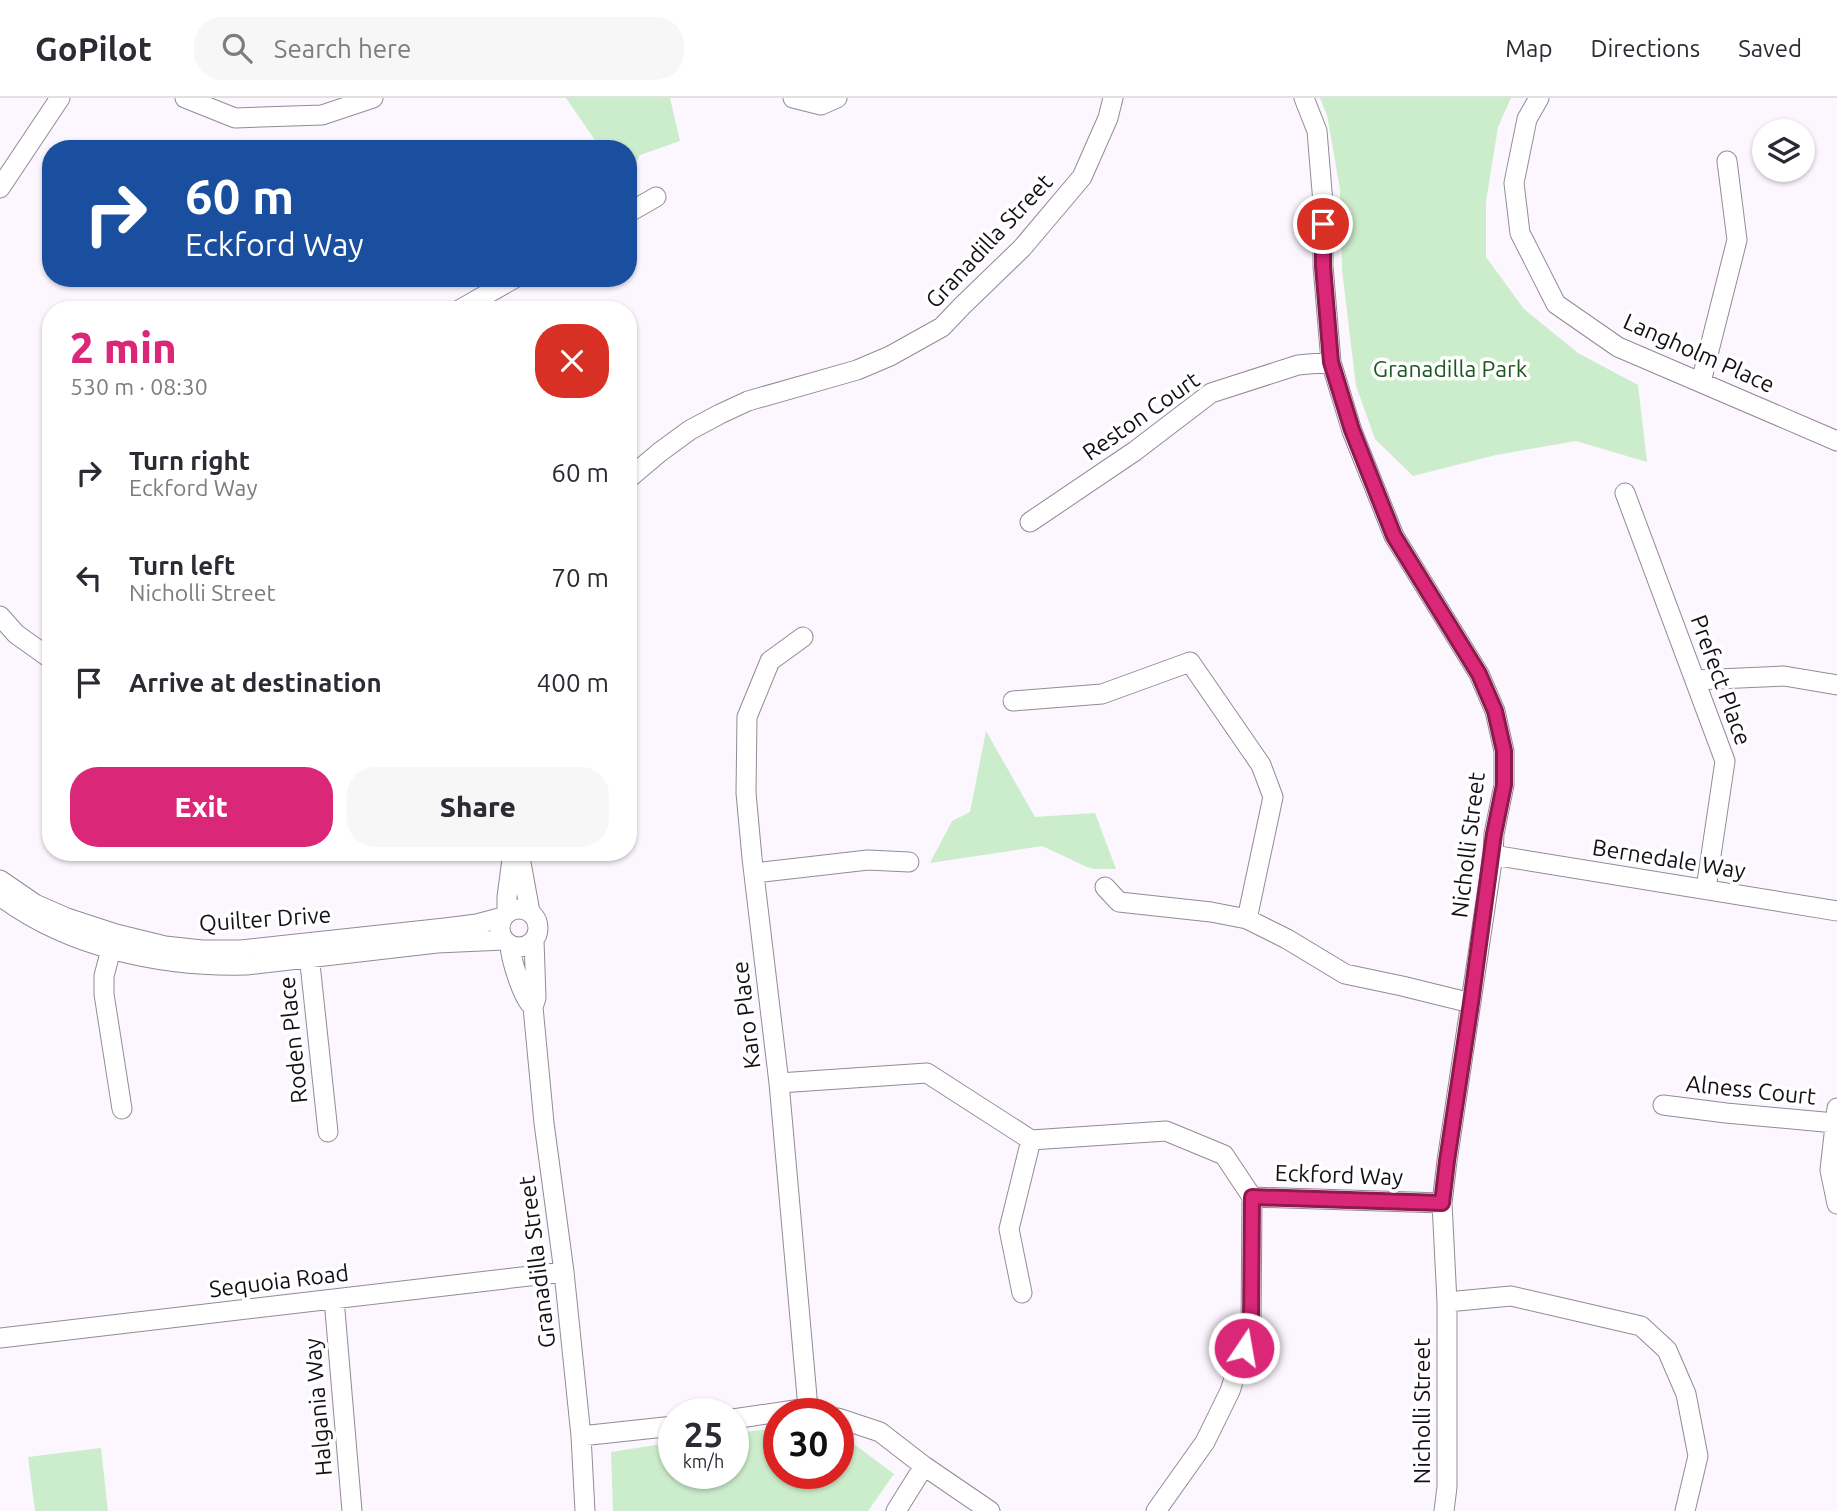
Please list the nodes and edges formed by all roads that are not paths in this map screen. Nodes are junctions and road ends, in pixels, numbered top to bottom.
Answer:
1 (60, 98) edge
2 (185, 98) edge
3 (373, 98) edge
4 (793, 98) edge
5 (837, 98) edge
6 (1113, 98) edge
7 (1304, 98) edge
8 (1539, 98) edge
9 (1727, 161) dead end
10 (0, 188) edge
11 (656, 197) dead end
12 (637, 208) edge
13 (499, 287) edge
14 (474, 301) edge
15 (1331, 362) junction
16 (1702, 382) junction
17 (1837, 441) edge
18 (637, 471) edge
19 (1625, 494) dead end
20 (1030, 522) dead end
21 (0, 616) edge
22 (803, 636) dead end
23 (42, 653) edge
24 (1695, 680) junction
25 (1837, 685) edge
26 (1013, 701) dead end
27 (1493, 855) junction
28 (512, 861) edge
29 (521, 861) edge
30 (909, 863) dead end
31 (754, 873) junction
32 (0, 880) edge
33 (1105, 887) dead end
34 (1706, 889) junction
35 (0, 896) edge
36 (1837, 911) edge
37 (530, 912) junction
38 (505, 915) junction
39 (1247, 919) junction
40 (534, 940) junction
41 (113, 942) junction
42 (507, 942) junction
43 (308, 950) junction
44 (1471, 1003) junction
45 (533, 1007) junction
46 (779, 1083) junction
47 (1663, 1105) dead end
48 (122, 1109) dead end
49 (1836, 1115) edge
50 (328, 1132) dead end
51 (1031, 1140) junction
52 (1252, 1197) junction
53 (1442, 1203) junction
54 (1837, 1204) edge
55 (564, 1272) junction
56 (1022, 1293) dead end
57 (334, 1299) junction
58 (1447, 1302) junction
59 (0, 1338) edge
60 (815, 1398) edge
61 (854, 1423) edge
62 (658, 1428) edge
63 (581, 1436) junction
64 (924, 1466) junction
65 (352, 1511) edge
66 (584, 1511) edge
67 (895, 1511) edge
68 (990, 1511) edge
69 (1156, 1511) edge
70 (1444, 1511) edge
71 (1685, 1511) edge

1 - 10 street
2 - 3 street
4 - 5 street
6 - 18 street, Granadilla Street
7 - 15 street, Nicholli Street
8 - 16 street, Langholm Place
9 - 16 street
11 - 12 street
13 - 14 street
15 - 20 street, Reston Court
15 - 27 street, Nicholli Street
16 - 17 street, Langholm Place
19 - 24 street, Prefect Place
21 - 23 street
22 - 31 street, Karo Place
24 - 25 street
24 - 34 street, Prefect Place
26 - 39 street
27 - 34 street, Bernedale Way
27 - 44 street, Nicholli Street
28 - 38 street
29 - 37 street
30 - 31 street
31 - 46 street, Karo Place
32 - 41 street, Quilter Drive
33 - 39 street
34 - 36 street, Bernedale Way
35 - 41 street, Quilter Drive
37 - 38 street
37 - 40 street
38 - 42 street
38 - 43 street, Quilter Drive
39 - 44 street
40 - 42 street
40 - 45 street, Granadilla Street
41 - 43 street, Quilter Drive
41 - 48 street
42 - 43 street, Quilter Drive
42 - 45 street, Granadilla Street
43 - 50 street, Roden Place
44 - 53 street, Nicholli Street
45 - 55 street, Granadilla Street
46 - 51 street
46 - 60 street, Karo Place
47 - 49 street, Alness Court
49 - 54 street
51 - 52 street, Eckford Way
51 - 56 street
52 - 53 street, Eckford Way
52 - 69 street
53 - 58 street, Nicholli Street
55 - 57 street, Sequoia Road
55 - 63 street, Granadilla Street
57 - 59 street, Sequoia Road
57 - 65 street, Halgania Way
58 - 70 street, Nicholli Street
58 - 71 street
61 - 64 street
62 - 63 street
63 - 66 street, Granadilla Street
64 - 67 street
64 - 68 street

